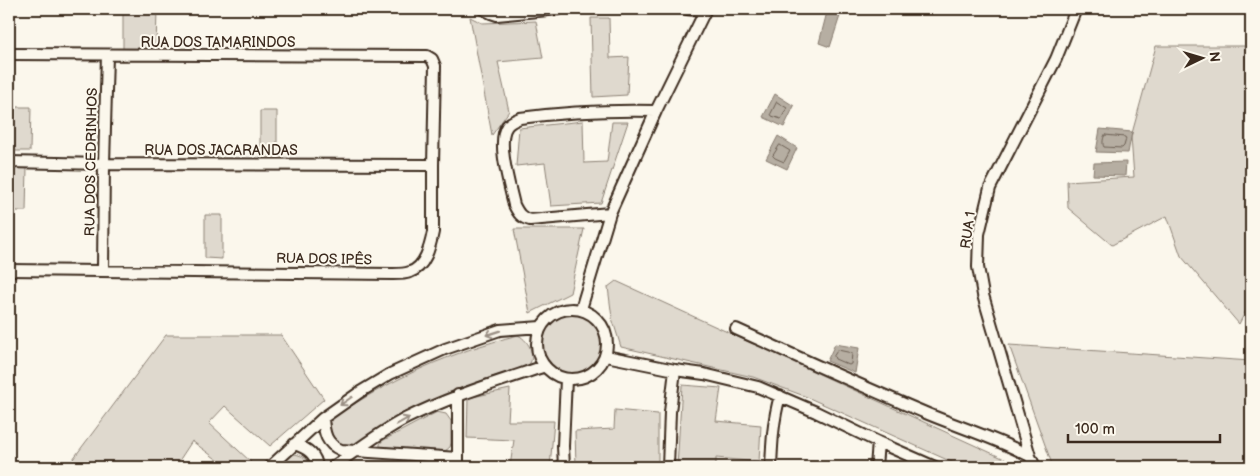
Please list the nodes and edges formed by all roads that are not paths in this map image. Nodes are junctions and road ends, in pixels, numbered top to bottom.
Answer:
1 (483, 9) edge
2 (559, 9) edge
3 (686, 9) edge
4 (1076, 9) edge
5 (705, 10) edge
6 (9, 54) edge
7 (107, 55) junction
8 (427, 56) joint
9 (656, 111) junction
10 (9, 162) edge
11 (104, 164) junction
12 (432, 165) junction
13 (610, 213) junction
14 (9, 270) edge
15 (103, 270) junction
16 (580, 309) junction
17 (541, 327) junction
18 (736, 329) dead end
19 (606, 356) junction
20 (544, 366) junction
21 (675, 370) junction
22 (566, 379) junction
23 (458, 395) junction
24 (780, 396) junction
25 (323, 418) junction
26 (878, 442) junction
27 (294, 444) junction
28 (355, 452) junction
29 (1030, 456) junction
30 (458, 463) edge
31 (270, 467) edge
32 (317, 467) edge
33 (333, 467) edge
34 (564, 467) edge
35 (668, 467) edge
36 (771, 467) edge
37 (876, 467) edge
38 (935, 467) edge
39 (1035, 467) edge

1 - 2 street
3 - 5 street
4 - 29 street, RUA 1
5 - 9 street
6 - 7 street, RUA DOS TAMARINDOS
7 - 8 street, RUA DOS TAMARINDOS
7 - 11 street, RUA DOS CEDRINHOS
8 - 12 street, RUA DOS IPÊS
9 - 13 street
9 - 13 street
10 - 11 street, RUA DOS JACARANDAS
11 - 12 street, RUA DOS JACARANDAS
11 - 15 street, RUA DOS CEDRINHOS
12 - 15 street, RUA DOS IPÊS
13 - 16 street
14 - 15 street, RUA DOS IPÊS
16 - 17 street
16 - 19 street
17 - 20 street
17 -> 25 street
18 - 29 street
19 - 21 street
19 - 22 street
20 - 22 street
20 - 23 street
21 - 24 street
21 - 35 street
22 - 34 street
28 -> 23 street
23 - 30 street
24 - 26 street
24 - 36 street
25 - 27 street
25 - 28 street
26 - 37 street
26 - 38 street
27 - 31 street
27 - 32 street
28 - 30 street
28 - 33 street
29 - 39 street, RUA 1

